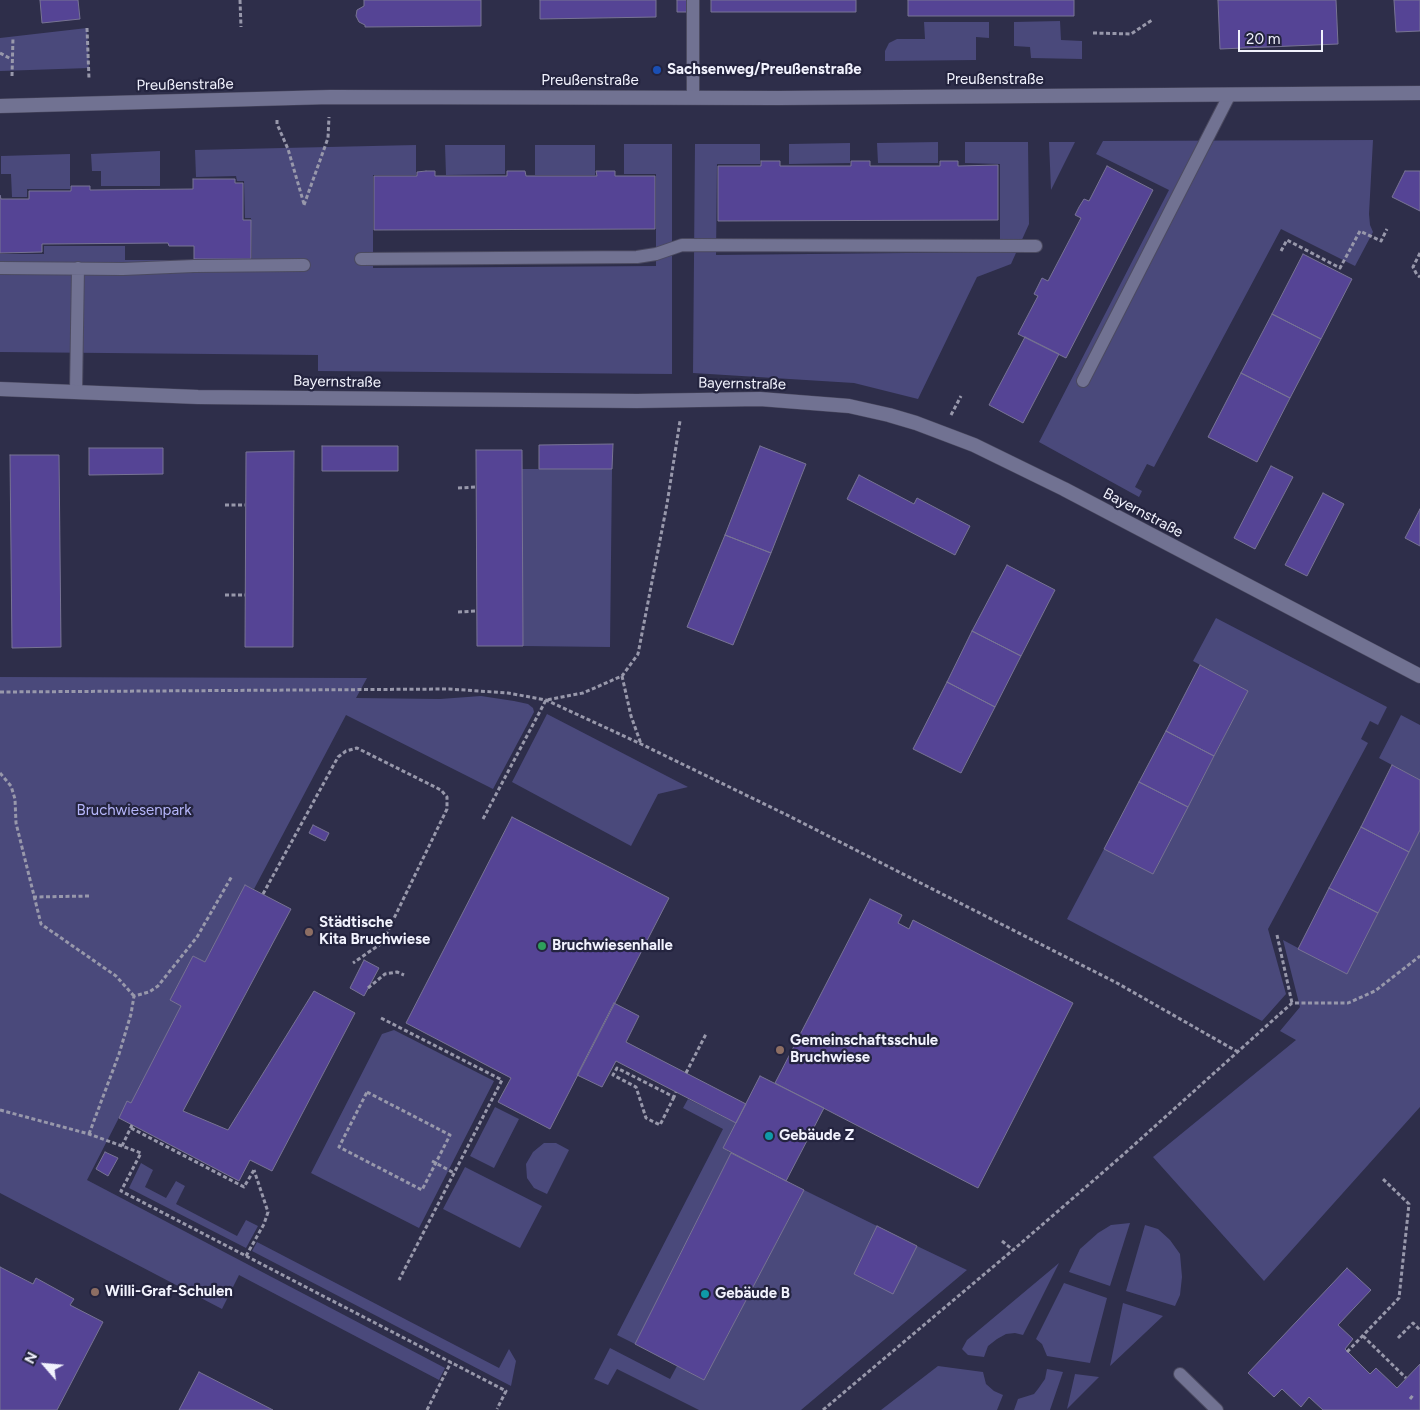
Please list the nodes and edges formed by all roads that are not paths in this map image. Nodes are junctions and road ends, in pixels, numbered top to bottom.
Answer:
1 (693, 0) edge
2 (1420, 93) edge
3 (1230, 94) junction
4 (693, 98) junction
5 (0, 106) edge
6 (1036, 246) dead end
7 (361, 259) dead end
8 (304, 265) dead end
9 (0, 268) edge
10 (78, 268) junction
11 (1083, 381) dead end
12 (0, 388) edge
13 (76, 390) junction
14 (1420, 676) edge
15 (1180, 1374) dead end
16 (1217, 1410) edge

1 - 4 lane
2 - 3 street, Preußenstraße
3 - 4 street, Preußenstraße
3 - 11 lane
4 - 5 street, Preußenstraße
6 - 7 lane
8 - 10 lane
9 - 10 lane
10 - 13 lane
12 - 13 street, Bayernstraße
13 - 14 street, Bayernstraße
15 - 16 lane

